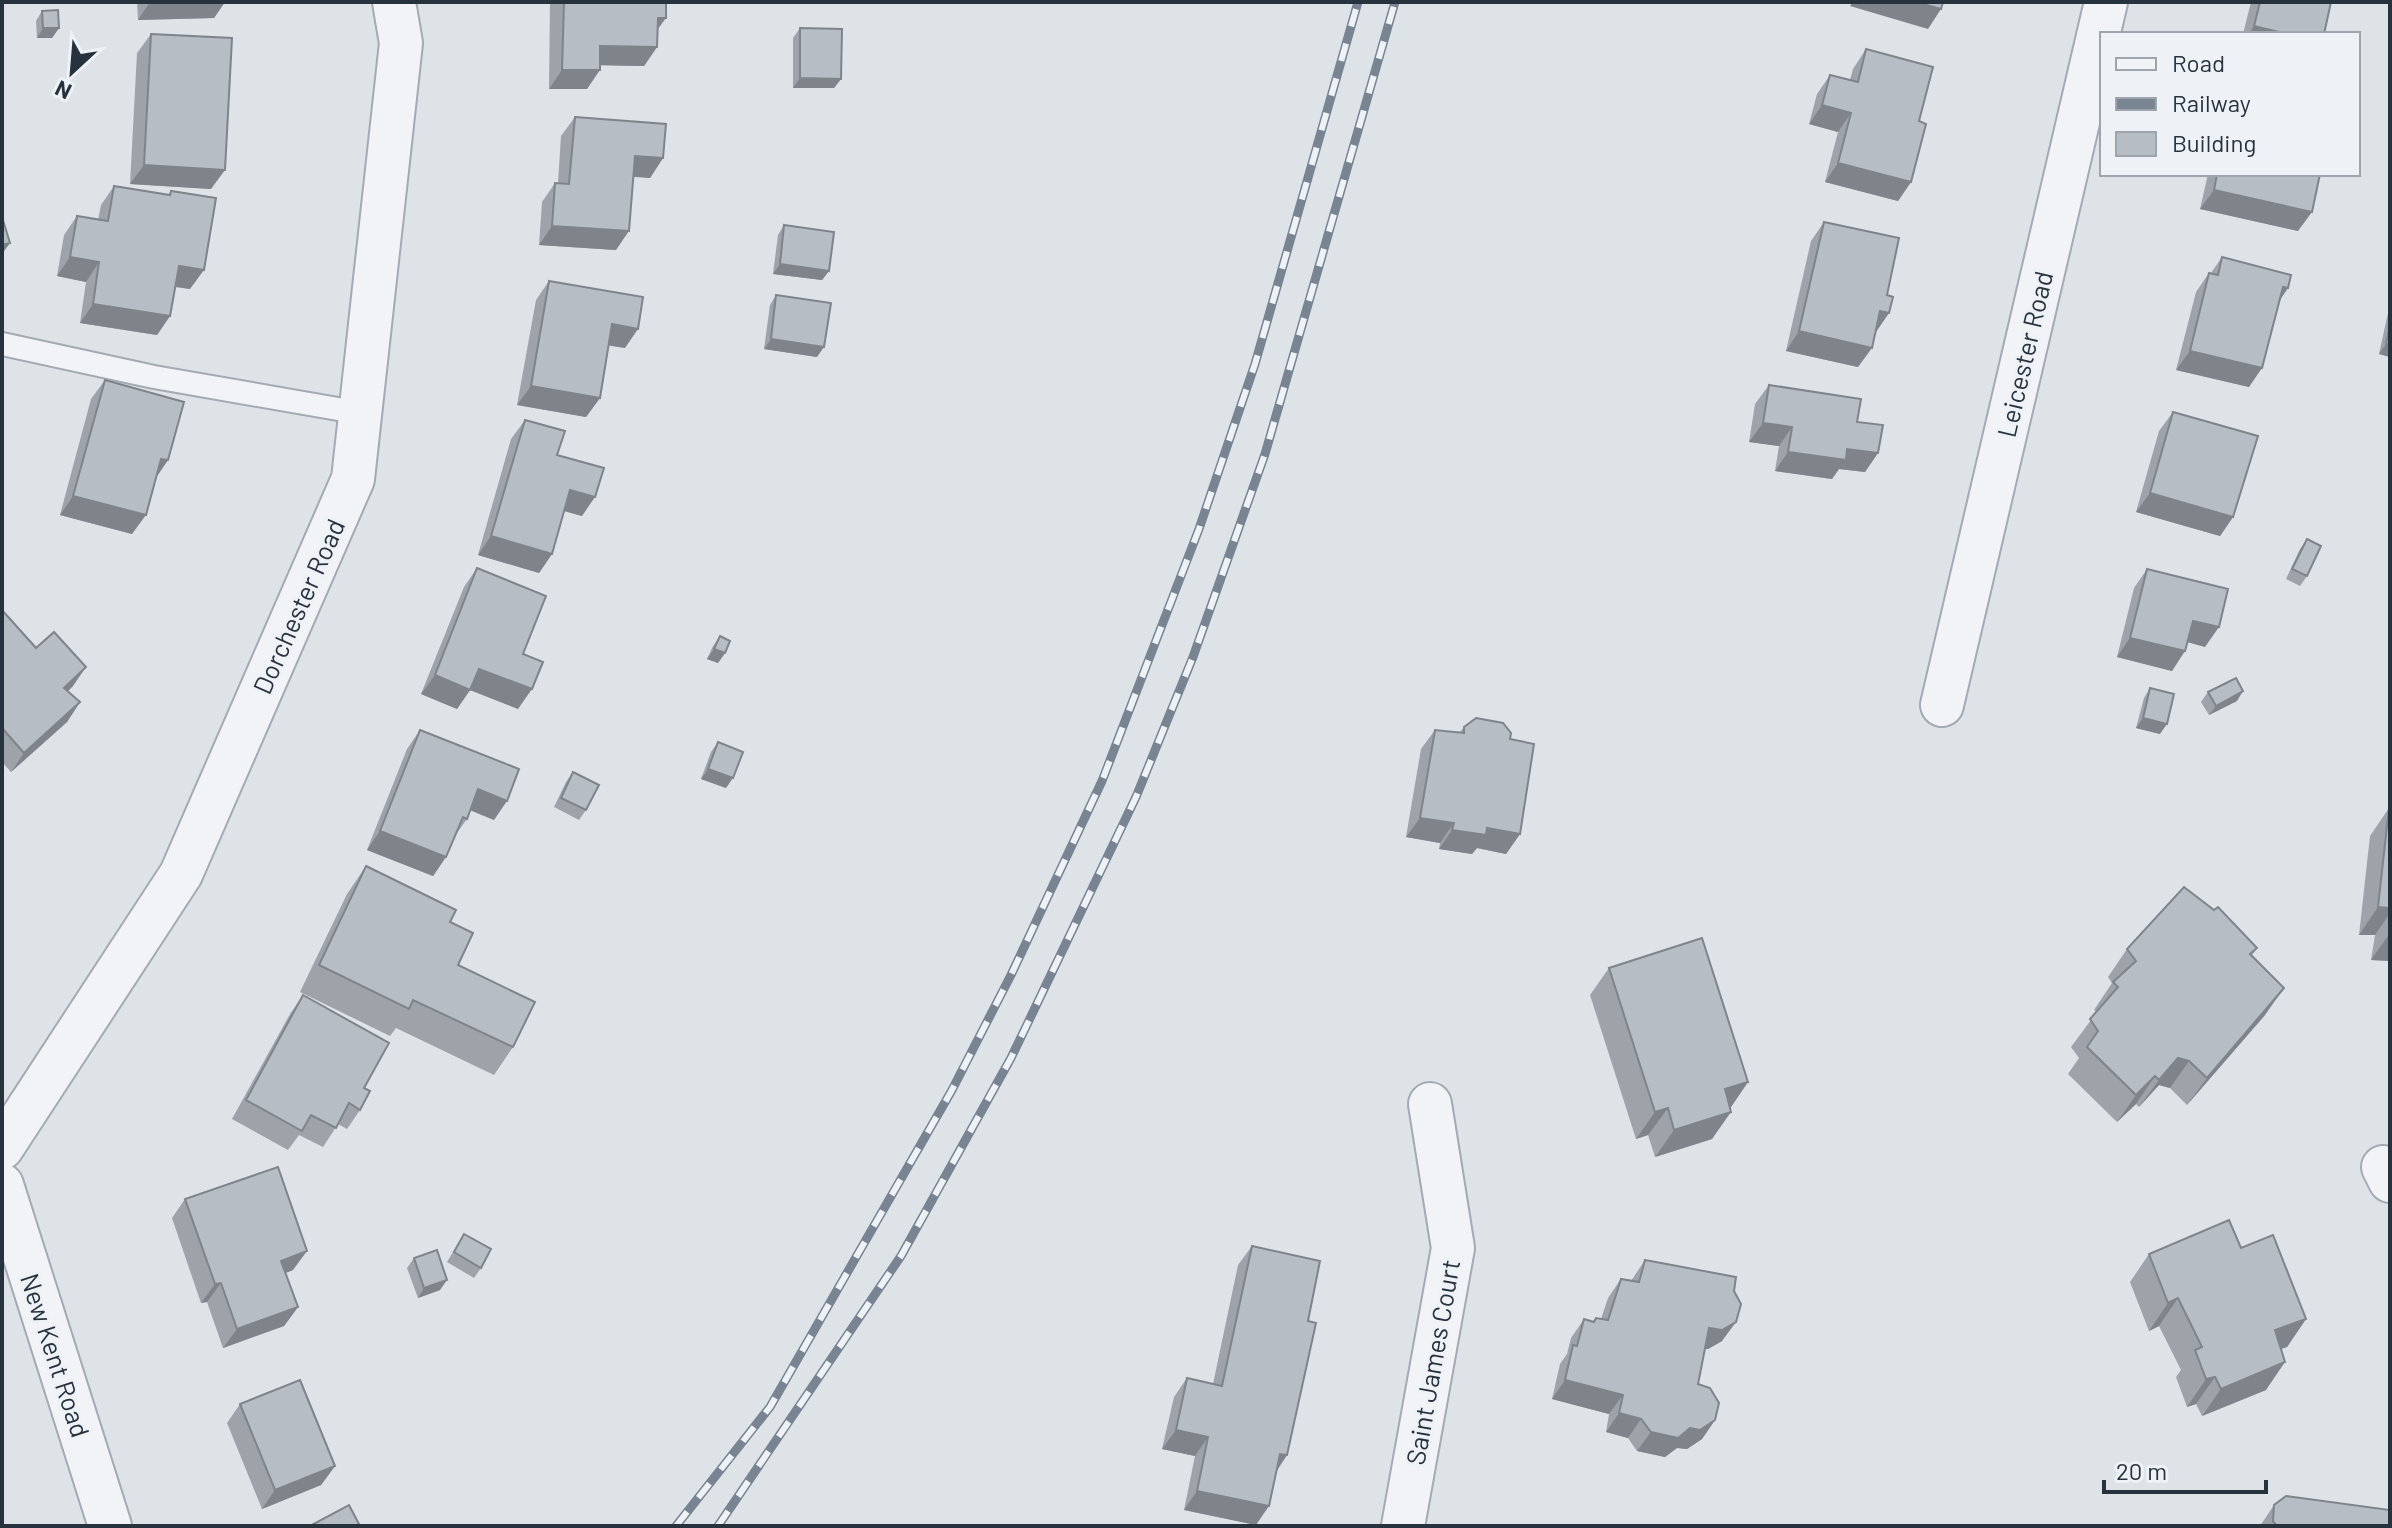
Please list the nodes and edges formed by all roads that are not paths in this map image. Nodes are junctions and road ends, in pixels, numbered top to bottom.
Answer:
1 (394, 2) edge
2 (2106, 2) edge
3 (2, 344) edge
4 (361, 413) junction
5 (1942, 705) dead end
6 (1430, 1104) dead end
7 (2, 1148) edge
8 (2, 1185) edge
9 (110, 1526) edge
10 (1403, 1526) edge

1 - 4 street, Dorchester Road
2 - 5 street, Leicester Road
3 - 4 lane
4 - 7 street, Dorchester Road
6 - 10 street, Saint James Court
8 - 9 street, New Kent Road

